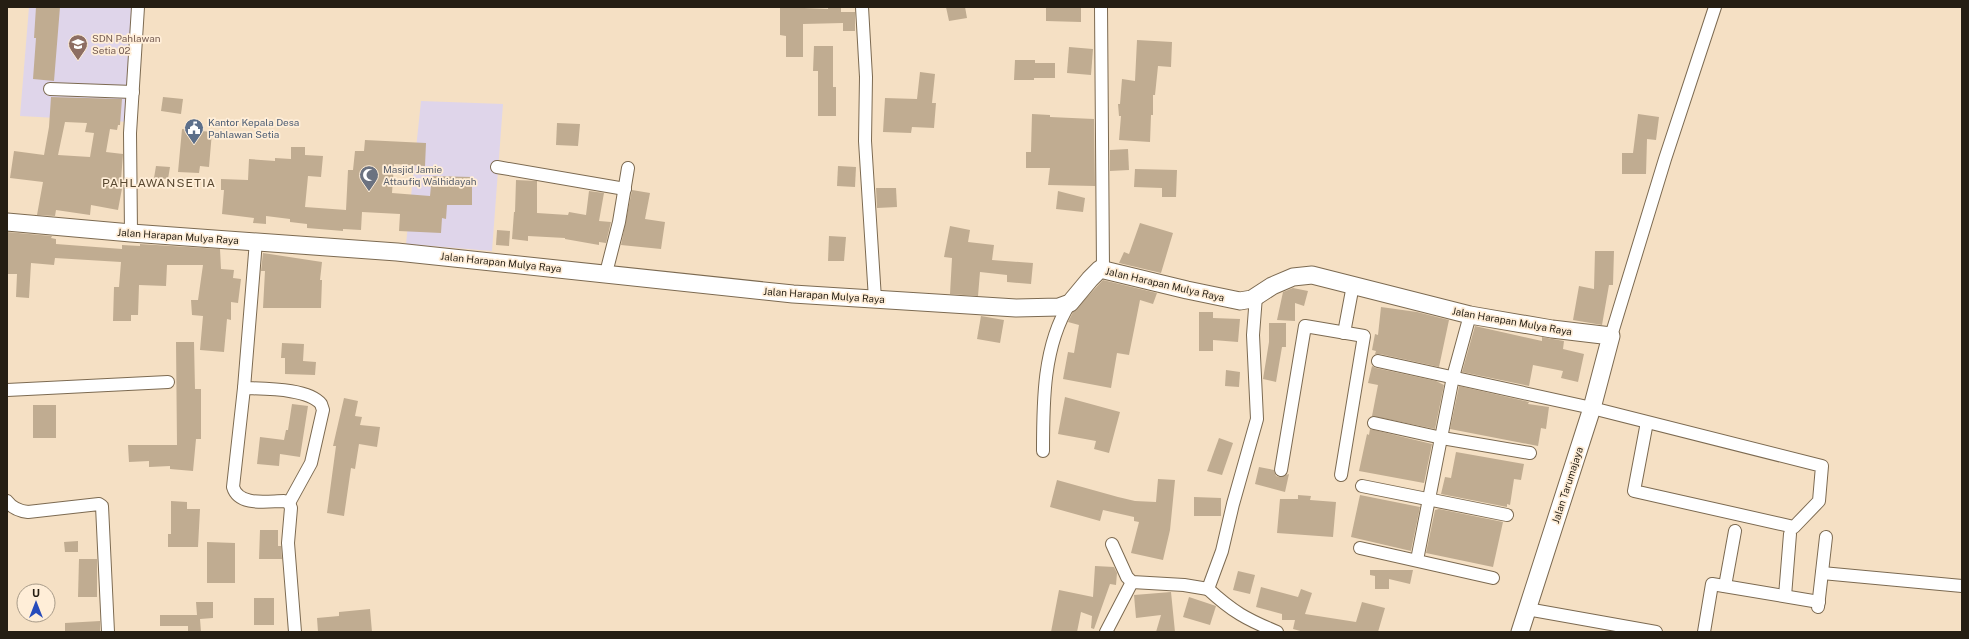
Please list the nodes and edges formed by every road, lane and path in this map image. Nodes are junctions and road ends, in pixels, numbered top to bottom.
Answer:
1 (138, 7) edge
2 (862, 7) edge
3 (1101, 7) edge
4 (1714, 7) edge
5 (50, 89) dead end
6 (133, 92) junction
7 (497, 168) dead end
8 (628, 168) dead end
9 (625, 189) junction
10 (7, 222) edge
11 (131, 233) junction
12 (256, 241) junction
13 (1103, 269) junction
14 (606, 272) junction
15 (1353, 285) junction
16 (1256, 296) junction
17 (875, 298) junction
18 (1070, 303) junction
19 (1470, 315) junction
20 (1344, 333) junction
21 (1611, 336) junction
22 (1378, 361) dead end
23 (1453, 377) junction
24 (168, 382) dead end
25 (244, 388) junction
26 (7, 390) edge
27 (1592, 408) junction
28 (1647, 422) junction
29 (1374, 423) dead end
30 (1442, 438) junction
31 (1043, 451) dead end
32 (1530, 453) dead end
33 (1281, 470) dead end
34 (1341, 475) dead end
35 (1362, 486) dead end
36 (1430, 499) junction
37 (7, 501) edge
38 (289, 503) junction
39 (1507, 515) dead end
40 (1735, 531) dead end
41 (1790, 534) dead end
42 (1826, 537) dead end
43 (1112, 544) dead end
44 (1360, 548) dead end
45 (1417, 560) junction
46 (1822, 573) junction
47 (1493, 578) dead end
48 (1132, 582) junction
49 (1725, 586) junction
50 (1962, 586) edge
51 (1208, 589) junction
52 (1785, 596) junction
53 (1527, 609) junction
54 (1623, 629) edge
55 (108, 632) edge
56 (295, 632) edge
57 (1106, 632) edge
58 (1277, 632) edge
59 (1520, 632) edge
60 (1656, 632) edge
61 (1704, 632) edge

1 - 6 street
2 - 17 street
3 - 13 street
4 - 21 street
5 - 6 street
6 - 11 street
7 - 9 street
8 - 9 street
9 - 14 street
10 - 11 street, Jalan Harapan Mulya Raya
11 - 12 street, Jalan Harapan Mulya Raya
12 - 14 street, Jalan Harapan Mulya Raya
12 - 25 street
13 - 16 street, Jalan Harapan Mulya Raya
13 - 18 street, Jalan Harapan Mulya Raya
14 - 17 street, Jalan Harapan Mulya Raya
15 - 16 street, Jalan Harapan Mulya Raya
15 - 19 street, Jalan Harapan Mulya Raya
15 - 20 street
16 - 51 street
17 - 18 street, Jalan Harapan Mulya Raya
18 - 31 street
19 - 21 street, Jalan Harapan Mulya Raya
19 - 23 street
20 - 33 street
20 - 34 street
21 - 27 street, Jalan Tarumajaya
22 - 23 street
23 - 27 street
23 - 30 street
24 - 26 street
25 - 38 street
25 - 38 street
27 - 28 street
27 - 53 street, Jalan Tarumajaya
28 - 28 street
29 - 30 street
30 - 32 street
30 - 36 street
35 - 36 street
36 - 39 street
36 - 45 street
37 - 55 street
38 - 56 street
40 - 49 street
41 - 52 street
42 - 46 street
43 - 48 street
44 - 45 street
45 - 47 street
46 - 50 street
46 - 52 street
48 - 51 street
48 - 57 street
49 - 52 street
49 - 61 street
51 - 58 street
53 - 54 street
53 - 59 street, Jalan Tarumajaya
54 - 60 street

